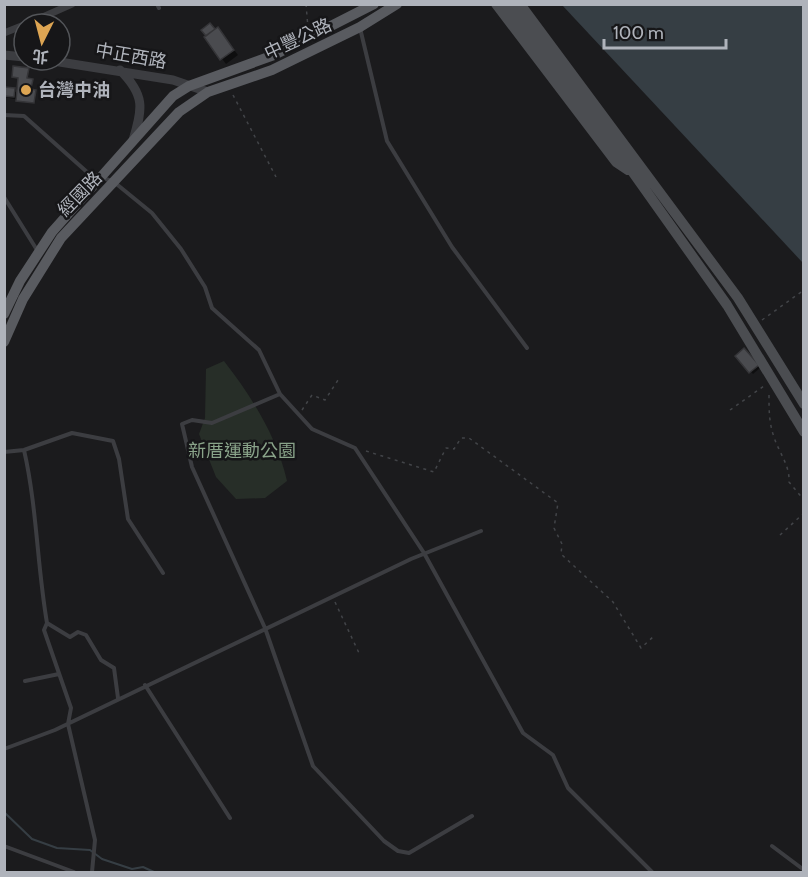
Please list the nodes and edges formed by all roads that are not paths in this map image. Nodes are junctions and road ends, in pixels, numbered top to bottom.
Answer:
1 (72, 4) edge
2 (374, 4) edge
3 (397, 4) edge
4 (496, 4) edge
5 (508, 4) edge
6 (520, 4) edge
7 (54, 12) edge
8 (360, 27) junction
9 (277, 54) junction
10 (72, 64) edge
11 (282, 65) junction
12 (120, 70) junction
13 (189, 86) junction
14 (208, 92) junction
15 (4, 115) edge
16 (132, 144) junction
17 (637, 169) junction
18 (102, 177) junction
19 (114, 182) junction
20 (4, 197) edge
21 (38, 251) junction
22 (4, 314) edge
23 (4, 342) edge
24 (527, 348) dead end
25 (280, 394) junction
26 (804, 404) edge
27 (804, 432) edge
28 (24, 450) junction
29 (4, 453) edge
30 (481, 531) dead end
31 (424, 554) junction
32 (163, 573) dead end
33 (47, 623) junction
34 (265, 628) junction
35 (59, 674) junction
36 (26, 681) dead end
37 (145, 685) junction
38 (118, 698) junction
39 (68, 724) junction
40 (4, 749) edge
41 (472, 816) dead end
42 (230, 818) dead end
43 (4, 846) edge
44 (772, 846) dead end
45 (804, 870) edge
46 (74, 873) edge
47 (92, 873) edge
48 (652, 873) edge

1 - 7 street
2 - 9 main road, 中豐公路
3 - 8 main road, 中豐公路
4 - 17 main road
5 - 17 main road
6 - 17 main road
8 - 11 main road, 中豐公路
8 - 24 lane
9 - 11 main road
9 - 13 main road, 中豐公路
10 - 12 street, 中正西路
11 - 14 main road, 中豐公路
12 - 13 street, 中正西路
12 - 16 street
13 - 14 street, 中正西路
13 - 16 main road, 經國路
14 - 19 main road, 經國路
15 - 18 lane
16 - 18 main road, 經國路
17 - 26 main road
17 - 27 main road
18 - 19 lane
18 - 21 main road, 經國路
19 - 23 main road, 經國路
19 - 25 lane
20 - 21 lane
21 - 22 main road, 經國路
25 - 31 lane
25 - 34 lane
28 - 29 lane
28 - 32 lane
28 - 33 lane
30 - 31 lane
31 - 34 lane
31 - 48 lane
33 - 35 lane
33 - 38 lane
34 - 37 lane
34 - 41 lane
35 - 36 lane
35 - 39 lane
37 - 38 lane
37 - 42 lane
38 - 39 lane
39 - 40 lane
39 - 47 lane
43 - 46 lane
44 - 45 lane

